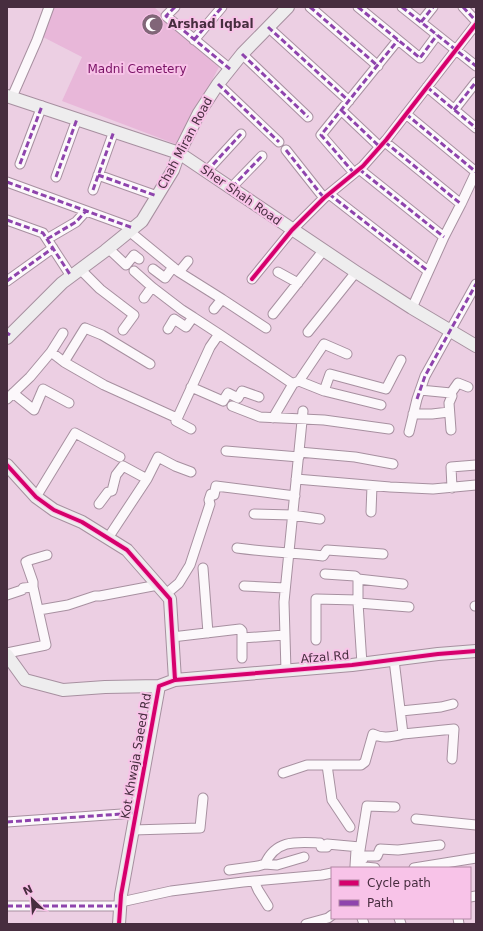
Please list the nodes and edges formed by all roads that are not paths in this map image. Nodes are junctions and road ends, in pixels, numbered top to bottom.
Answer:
1 (49, 7) edge
2 (175, 7) edge
3 (222, 7) edge
4 (288, 7) edge
5 (310, 7) edge
6 (358, 7) edge
7 (402, 7) edge
8 (433, 7) edge
9 (463, 7) edge
10 (421, 22) junction
11 (476, 23) edge
12 (268, 27) junction
13 (437, 35) junction
14 (194, 40) junction
15 (398, 40) junction
16 (456, 50) junction
17 (242, 54) junction
18 (378, 66) junction
19 (476, 66) edge
20 (230, 69) junction
21 (476, 82) edge
22 (218, 84) junction
23 (427, 87) junction
24 (9, 96) edge
25 (349, 101) junction
26 (42, 106) junction
27 (341, 110) junction
28 (454, 110) junction
29 (406, 114) junction
30 (308, 117) dead end
31 (77, 119) junction
32 (476, 128) edge
33 (114, 131) junction
34 (241, 134) dead end
35 (279, 142) dead end
36 (382, 145) junction
37 (286, 150) dead end
38 (179, 153) junction
39 (262, 156) dead end
40 (20, 164) dead end
41 (207, 171) junction
42 (356, 171) junction
43 (476, 172) edge
44 (98, 175) junction
45 (56, 177) dead end
46 (7, 182) edge
47 (232, 187) junction
48 (93, 190) dead end
49 (157, 196) junction
50 (326, 196) junction
51 (461, 204) junction
52 (86, 211) junction
53 (7, 220) edge
54 (131, 229) junction
55 (292, 230) junction
56 (444, 237) junction
57 (47, 239) junction
58 (53, 248) junction
59 (108, 248) junction
60 (323, 250) junction
61 (139, 259) dead end
62 (188, 261) dead end
63 (153, 269) dead end
64 (176, 270) junction
65 (134, 271) dead end
66 (428, 271) junction
67 (278, 272) dead end
68 (356, 272) junction
69 (76, 273) junction
70 (252, 279) dead end
71 (7, 281) edge
72 (298, 283) junction
73 (476, 284) edge
74 (152, 287) junction
75 (144, 298) dead end
76 (222, 299) junction
77 (412, 308) junction
78 (214, 309) dead end
79 (273, 314) dead end
80 (193, 317) junction
81 (266, 328) dead end
82 (168, 329) dead end
83 (123, 330) dead end
84 (451, 331) junction
85 (308, 332) dead end
86 (63, 333) dead end
87 (219, 334) junction
88 (8, 335) edge
89 (476, 346) edge
90 (51, 352) junction
91 (347, 354) dead end
92 (401, 360) dead end
93 (64, 362) junction
94 (150, 364) dead end
95 (296, 382) junction
96 (191, 387) junction
97 (468, 387) dead end
98 (324, 390) junction
99 (420, 390) junction
100 (451, 393) junction
101 (10, 396) edge
102 (260, 398) dead end
103 (69, 403) dead end
104 (381, 405) dead end
105 (232, 406) dead end
106 (449, 412) junction
107 (413, 414) junction
108 (303, 415) junction
109 (177, 418) junction
110 (273, 418) junction
111 (191, 429) dead end
112 (389, 429) dead end
113 (451, 430) dead end
114 (409, 432) dead end
115 (226, 451) dead end
116 (299, 454) junction
117 (120, 457) dead end
118 (393, 464) dead end
119 (7, 465) edge
120 (476, 465) edge
121 (190, 472) dead end
122 (147, 479) junction
123 (296, 479) junction
124 (476, 485) edge
125 (372, 486) junction
126 (452, 488) junction
127 (295, 496) junction
128 (36, 497) junction
129 (99, 504) dead end
130 (371, 512) dead end
131 (254, 514) dead end
132 (292, 515) junction
133 (320, 518) dead end
134 (108, 538) junction
135 (237, 548) dead end
136 (288, 552) junction
137 (383, 554) dead end
138 (47, 555) dead end
139 (203, 568) dead end
140 (325, 574) dead end
141 (358, 579) junction
142 (403, 584) dead end
143 (244, 586) dead end
144 (33, 587) junction
145 (285, 588) junction
146 (162, 589) junction
147 (7, 595) edge
148 (358, 601) junction
149 (410, 607) dead end
150 (39, 610) junction
151 (208, 633) junction
152 (285, 635) junction
153 (172, 637) junction
154 (242, 638) junction
155 (316, 640) dead end
156 (476, 651) edge
157 (7, 654) edge
158 (242, 658) dead end
159 (394, 660) junction
160 (362, 664) junction
161 (286, 671) junction
162 (175, 680) junction
163 (159, 686) junction
164 (452, 704) dead end
165 (400, 711) junction
166 (403, 734) junction
167 (452, 759) dead end
168 (327, 765) junction
169 (283, 773) dead end
170 (203, 798) dead end
171 (395, 807) dead end
172 (136, 813) junction
173 (416, 819) dead end
174 (7, 822) edge
175 (476, 825) edge
176 (350, 827) dead end
177 (133, 830) junction
178 (440, 845) dead end
179 (360, 847) junction
180 (304, 857) dead end
181 (476, 858) edge
182 (265, 864) junction
183 (355, 864) edge
184 (371, 867) edge
185 (420, 867) edge
186 (229, 870) dead end
187 (331, 873) edge
188 (254, 881) junction
189 (8, 903) edge
190 (121, 904) junction
191 (268, 906) dead end
192 (331, 916) edge
193 (119, 924) edge
194 (306, 924) edge

1 - 24 street
2 - 14 street
3 - 14 street
4 - 12 street, Chah Miran Road
5 - 18 street
6 - 15 street
7 - 10 street
8 - 10 street
9 - 11 street
10 - 13 street
11 - 16 street
12 - 17 street, Chah Miran Road
12 - 25 street
13 - 15 street
13 - 16 street
14 - 20 street
15 - 18 street
16 - 19 street
16 - 23 street
17 - 20 street, Chah Miran Road
17 - 30 street
18 - 25 street
20 - 22 street, Chah Miran Road
21 - 28 street
22 - 35 street
22 - 38 street, Chah Miran Road
23 - 28 street
23 - 29 street
24 - 26 street, Sher Shah Road
25 - 27 street
26 - 31 street, Sher Shah Road
26 - 40 street
27 - 36 street
27 - 42 street
28 - 32 street
29 - 36 street
29 - 43 street
31 - 33 street, Sher Shah Road
31 - 45 street
33 - 38 street, Sher Shah Road
33 - 44 street
34 - 41 street
36 - 42 street
36 - 51 street
37 - 50 street
38 - 41 street, Sher Shah Road
38 - 49 street, Chah Miran Road
39 - 47 street
41 - 47 street, Sher Shah Road
42 - 50 street
42 - 56 street
43 - 51 street
44 - 48 street
44 - 49 street
46 - 52 street
47 - 55 street, Sher Shah Road
49 - 54 street, Chah Miran Road
50 - 55 street
50 - 66 street
51 - 56 street
52 - 54 street
52 - 57 street
53 - 57 street
54 - 59 street, Chah Miran Road
54 - 64 street
55 - 60 street, Sher Shah Road
55 - 70 street
56 - 66 street
57 - 58 street
58 - 69 street
58 - 71 street
59 - 61 street
59 - 69 street, Chah Miran Road
60 - 68 street, Sher Shah Road
60 - 72 street
62 - 64 street
63 - 64 street
64 - 76 street
65 - 74 street
66 - 77 street
67 - 72 street
68 - 77 street, Sher Shah Road
68 - 85 street
69 - 83 street
69 - 88 street, Chah Miran Road
72 - 79 street
73 - 84 street
74 - 75 street
74 - 80 street
76 - 78 street
76 - 81 street
77 - 84 street, Sher Shah Road
80 - 82 street
80 - 87 street
84 - 89 street, Sher Shah Road
84 - 99 street
86 - 90 street
87 - 95 street
87 - 96 street
90 - 93 street
90 - 101 street
91 - 95 street
92 - 98 street
93 - 94 street
93 - 109 street
95 - 98 street
95 - 110 street
96 - 102 street
96 - 109 street
97 - 100 street
98 - 104 street
99 - 100 street
99 - 107 street
100 - 106 street
101 - 103 street
105 - 110 street
106 - 107 street
106 - 113 street
107 - 114 street
108 - 110 street
108 - 112 street
108 - 116 street
109 - 111 street
115 - 116 street
116 - 118 street
116 - 123 street
117 - 128 street
119 - 128 street
120 - 126 street
121 - 122 street
122 - 129 street
122 - 134 street
123 - 125 street
123 - 127 street
124 - 126 street
125 - 126 street
125 - 130 street
127 - 132 street
127 - 146 street
128 - 134 street
131 - 132 street
132 - 133 street
132 - 136 street
134 - 146 street
135 - 136 street
136 - 137 street
136 - 145 street
138 - 144 street
139 - 151 street
140 - 141 street
141 - 142 street
141 - 148 street
143 - 145 street
144 - 147 street
144 - 150 street
145 - 152 street
146 - 150 street
146 - 153 street
148 - 149 street
148 - 155 street
148 - 160 street
150 - 157 street
151 - 153 street
151 - 154 street
152 - 154 street
152 - 161 street
153 - 162 street
154 - 158 street
156 - 159 street, Afzal Rd
157 - 163 street
159 - 160 street, Afzal Rd
159 - 165 street
160 - 161 street, Afzal Rd
161 - 162 street, Afzal Rd
162 - 163 street, Kot Khwaja Saeed Rd
163 - 172 street, Kot Khwaja Saeed Rd
164 - 165 street
165 - 166 street
166 - 167 street
166 - 168 street
168 - 169 street
168 - 176 street
170 - 177 street
171 - 179 street
172 - 174 street
172 - 177 street, Kot Khwaja Saeed Rd
173 - 175 street
177 - 190 street, Kot Khwaja Saeed Rd
178 - 183 street
179 - 182 street
179 - 183 street
180 - 182 street
181 - 185 street
182 - 186 street
183 - 184 street
187 - 188 street
188 - 190 street
188 - 191 street
189 - 190 street
190 - 193 street, Kot Khwaja Saeed Rd
192 - 194 street

